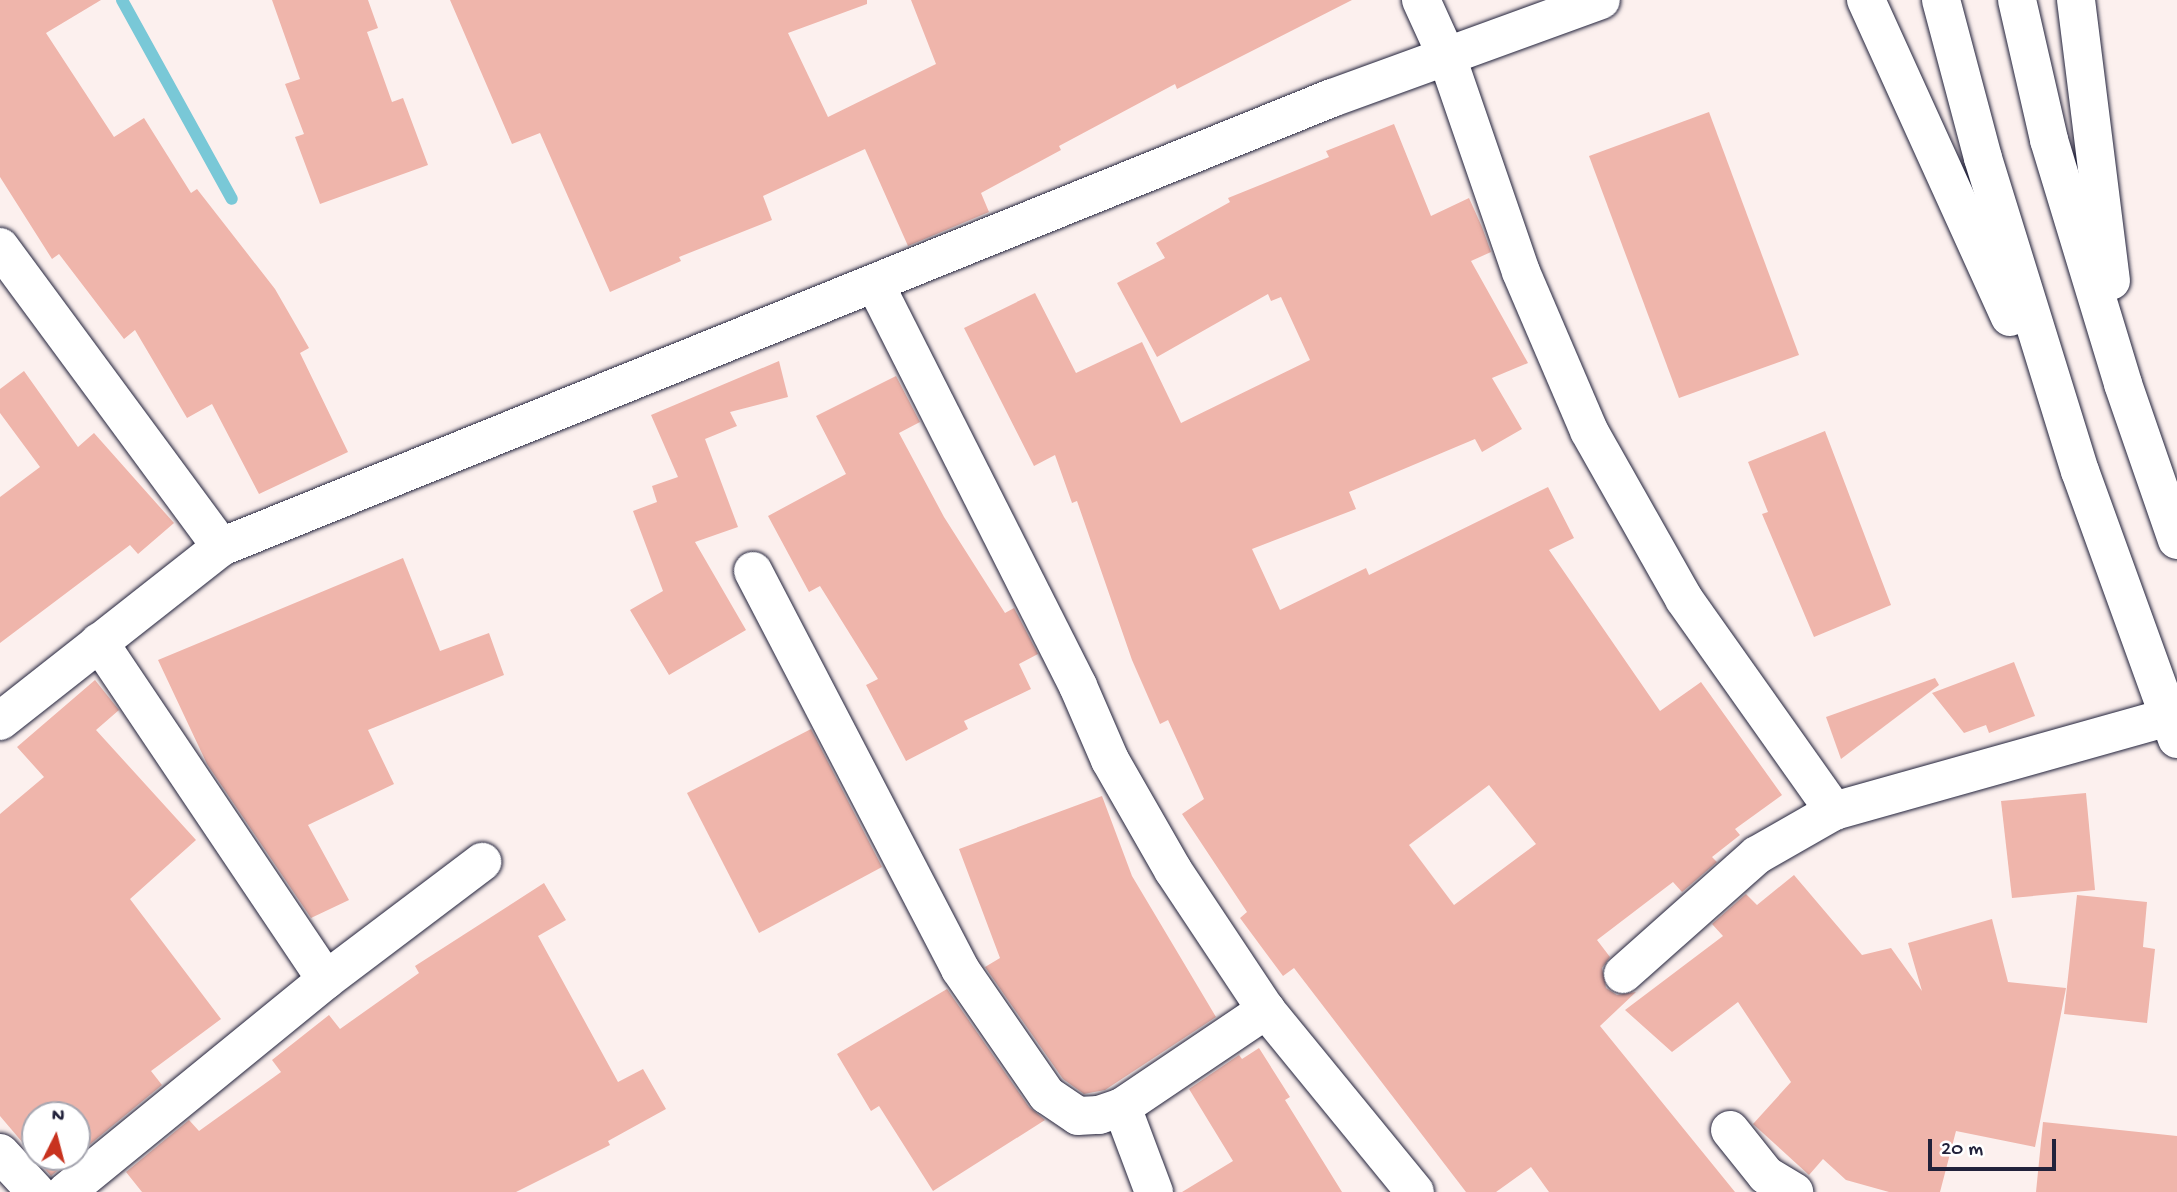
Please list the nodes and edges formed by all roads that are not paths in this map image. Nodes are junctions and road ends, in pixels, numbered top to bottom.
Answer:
1 (1421, 0) edge
2 (1601, 0) edge
3 (1866, 0) edge
4 (1941, 0) edge
5 (2017, 0) edge
6 (2076, 0) edge
7 (1447, 57) junction
8 (0, 247) edge
9 (875, 284) junction
10 (2123, 384) junction
11 (2080, 471) junction
12 (2177, 540) edge
13 (221, 547) junction
14 (752, 571) dead end
15 (99, 642) junction
16 (0, 721) edge
17 (2173, 728) edge
18 (1834, 811) junction
19 (482, 862) dead end
20 (1623, 974) dead end
21 (326, 980) junction
22 (1266, 1010) junction
23 (1122, 1107) junction
24 (1730, 1130) dead end
25 (0, 1153) edge
26 (36, 1192) edge
27 (66, 1192) edge
28 (1154, 1192) edge
29 (1415, 1192) edge
30 (1794, 1192) edge

1 - 7 main road
2 - 7 main road
3 - 11 main road
4 - 11 main road
5 - 10 main road
6 - 10 main road
7 - 9 main road
7 - 18 main road
8 - 13 main road
9 - 13 main road
9 - 22 main road
10 - 12 main road
11 - 17 main road
13 - 15 main road
14 - 23 main road
15 - 16 main road
15 - 21 main road
17 - 18 main road
18 - 20 main road
19 - 21 main road
21 - 27 main road
22 - 23 main road
22 - 29 main road
23 - 28 main road
24 - 30 main road
25 - 26 main road

